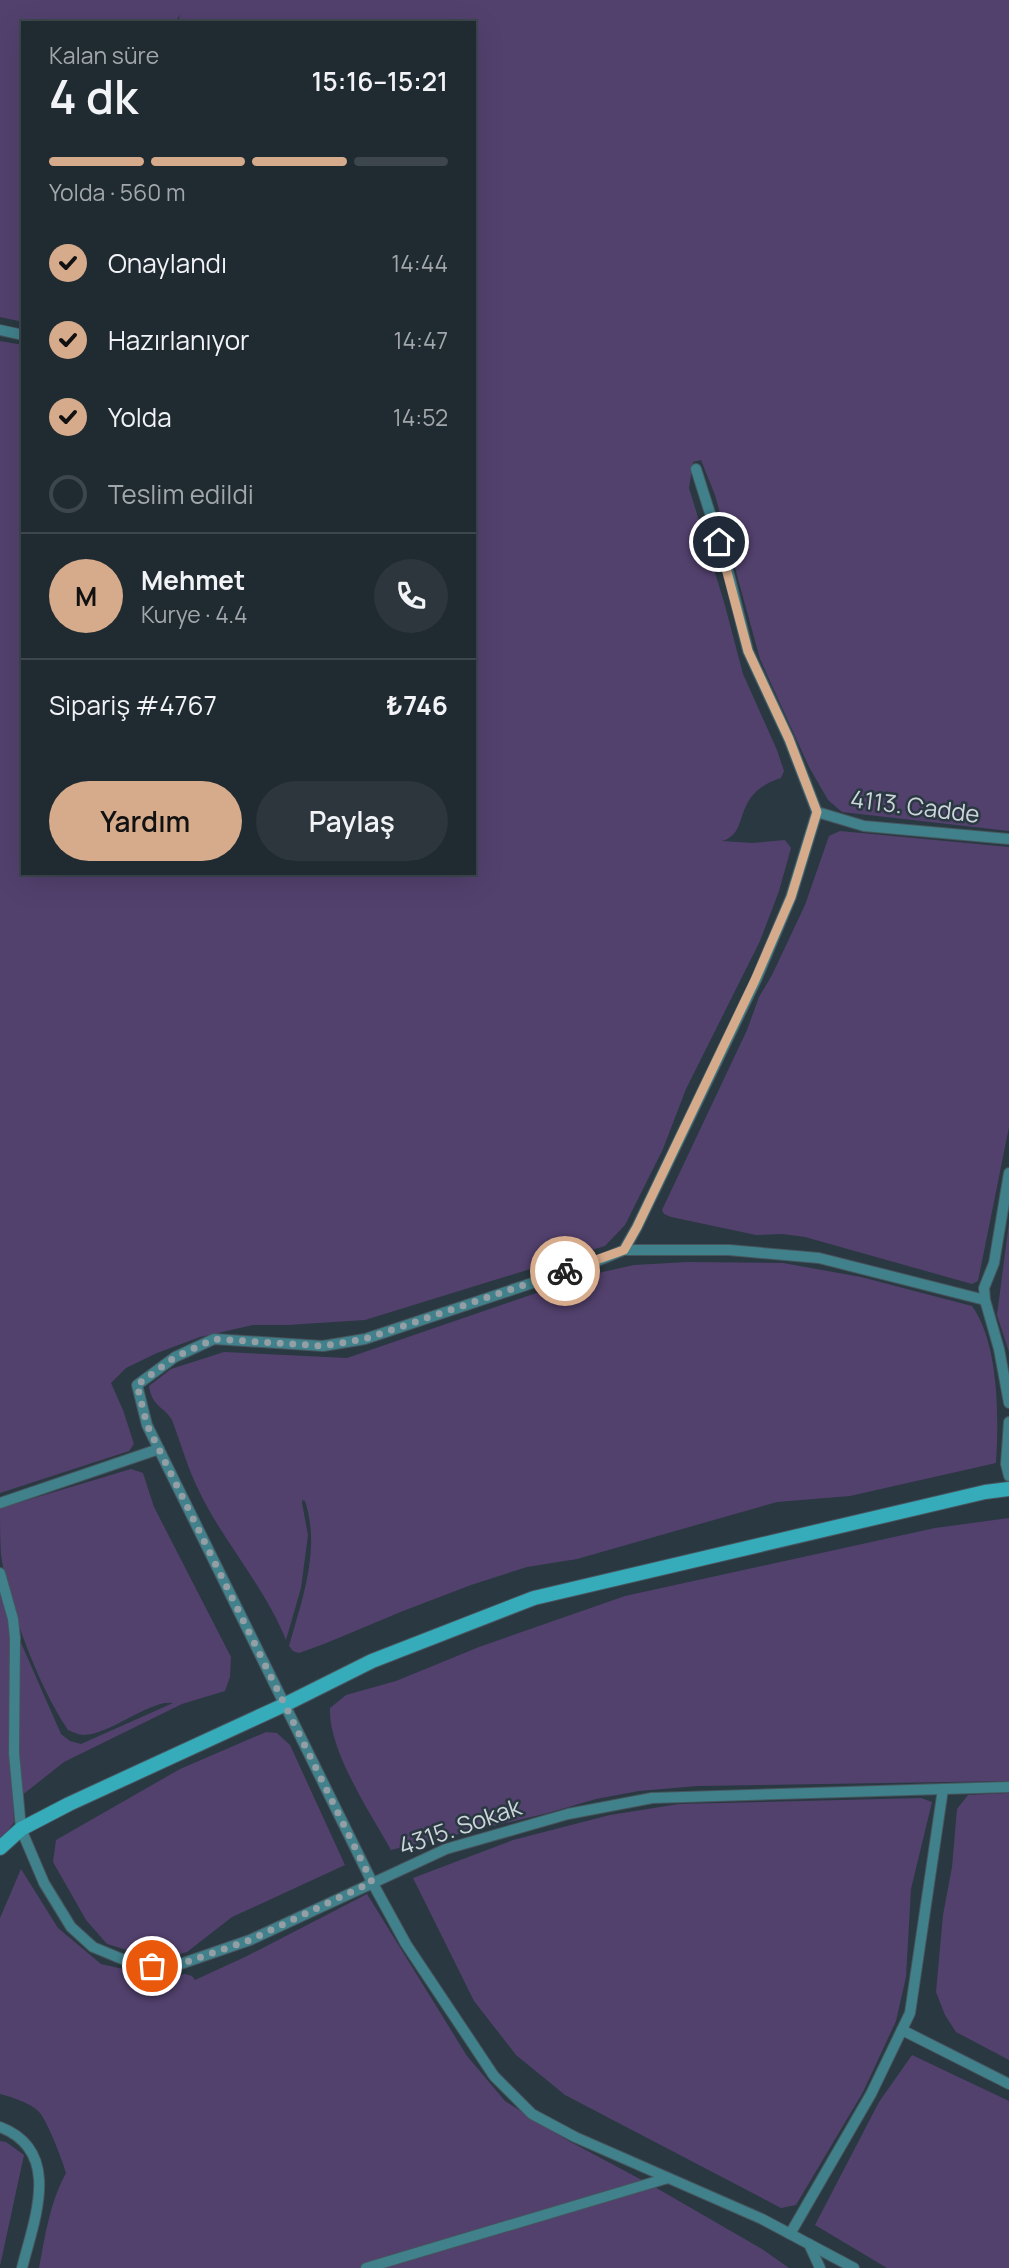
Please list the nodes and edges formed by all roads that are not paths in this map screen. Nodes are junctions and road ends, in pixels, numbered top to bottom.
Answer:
1 (0, 330) edge
2 (21, 335) edge
3 (696, 469) dead end
4 (817, 812) junction
5 (1009, 839) edge
6 (1009, 1173) edge
7 (624, 1250) junction
8 (985, 1300) junction
9 (1009, 1402) edge
10 (1009, 1422) edge
11 (159, 1449) junction
12 (1009, 1476) edge
13 (1009, 1489) edge
14 (0, 1503) edge
15 (0, 1573) edge
16 (284, 1705) junction
17 (1009, 1787) edge
18 (943, 1789) junction
19 (21, 1829) junction
20 (0, 1848) edge
21 (372, 1882) junction
22 (902, 2030) junction
23 (1009, 2084) edge
24 (0, 2127) edge
25 (668, 2178) junction
26 (790, 2234) junction
27 (809, 2244) junction
28 (22, 2268) edge
29 (366, 2268) edge
30 (820, 2268) edge
31 (854, 2268) edge

1 - 2 street
3 - 4 street
4 - 5 street, 4113. Cadde
4 - 7 street
6 - 8 street
7 - 8 street
7 - 11 street
8 - 9 street
10 - 12 street
11 - 14 street
11 - 16 street
13 - 16 street
15 - 19 street, 4315. Sokak
16 - 19 street
16 - 21 street
17 - 18 street, 4315. Sokak
18 - 21 street, 4315. Sokak
18 - 22 street
19 - 20 street
19 - 21 street, 4315. Sokak
21 - 25 street
22 - 23 street
22 - 26 street
24 - 28 street
25 - 26 street
25 - 29 street
26 - 27 street
27 - 30 street
27 - 31 street

